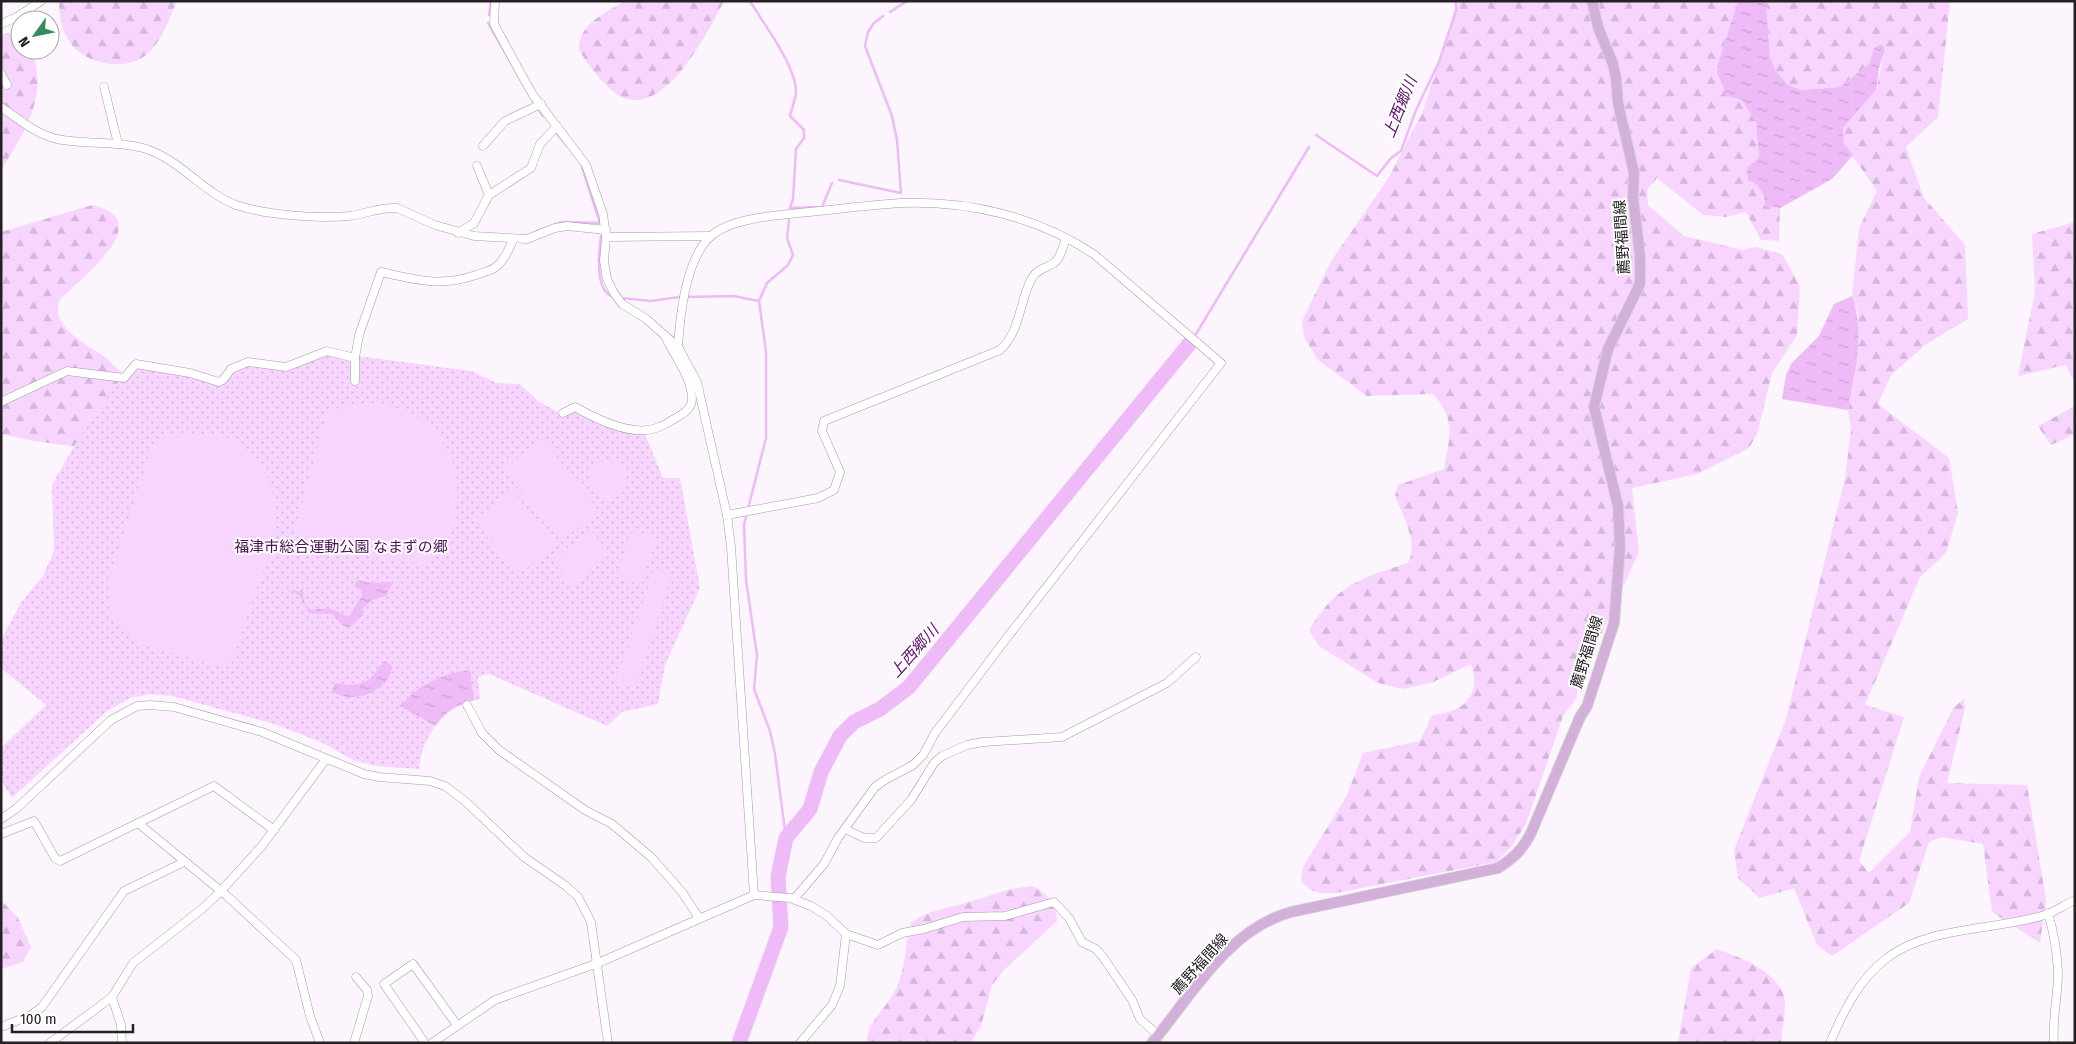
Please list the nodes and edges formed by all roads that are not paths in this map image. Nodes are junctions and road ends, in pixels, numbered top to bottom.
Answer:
1 (41, 1) edge
2 (495, 1) edge
3 (1592, 1) edge
4 (1, 24) edge
5 (1, 74) edge
6 (7, 85) dead end
7 (104, 87) dead end
8 (540, 104) junction
9 (1, 107) edge
10 (557, 126) junction
11 (118, 144) junction
12 (483, 146) dead end
13 (477, 166) dead end
14 (489, 195) junction
15 (458, 233) junction
16 (606, 233) junction
17 (710, 236) junction
18 (1066, 238) junction
19 (513, 240) junction
20 (664, 334) junction
21 (678, 347) junction
22 (354, 358) junction
23 (355, 382) dead end
24 (1, 402) edge
25 (563, 412) dead end
26 (727, 515) junction
27 (1196, 657) dead end
28 (468, 705) dead end
29 (326, 759) junction
30 (1, 819) edge
31 (138, 823) junction
32 (845, 829) junction
33 (274, 830) junction
34 (1, 834) edge
35 (184, 862) junction
36 (220, 892) junction
37 (754, 896) junction
38 (792, 899) junction
39 (2075, 900) edge
40 (2048, 913) junction
41 (699, 918) junction
42 (846, 934) junction
43 (598, 963) junction
44 (356, 977) dead end
45 (112, 997) junction
46 (457, 1025) junction
47 (1, 1027) edge
48 (1155, 1039) edge
49 (50, 1043) edge
50 (122, 1043) edge
51 (320, 1043) edge
52 (354, 1043) edge
53 (425, 1043) edge
54 (432, 1043) edge
55 (608, 1043) edge
56 (800, 1043) edge
57 (1830, 1043) edge
58 (2054, 1043) edge

1 - 4 street
2 - 8 street
3 - 48 main road, 薦野福間線
5 - 6 street
7 - 11 street
8 - 10 street
8 - 12 street
9 - 11 street
10 - 14 street
10 - 16 street
11 - 15 street
13 - 14 street
14 - 15 street
15 - 19 street
16 - 17 street
16 - 19 street
16 - 20 street
17 - 18 street
17 - 21 street
18 - 26 street
18 - 32 street
19 - 22 street
20 - 21 street
20 - 25 street
21 - 26 street
22 - 23 street
22 - 24 street
26 - 37 street
27 - 32 street
28 - 41 street
29 - 30 street
29 - 33 street
29 - 43 street
31 - 33 street
31 - 34 street
31 - 35 street
32 - 38 street
33 - 36 street
35 - 36 street
35 - 47 street
36 - 45 street
36 - 51 street
37 - 38 street
37 - 41 street
38 - 42 street
39 - 40 street
40 - 57 street
40 - 58 street
41 - 43 street
42 - 48 street
42 - 56 street
43 - 46 street
43 - 55 street
44 - 52 street
45 - 49 street
45 - 50 street
46 - 53 street
46 - 54 street

